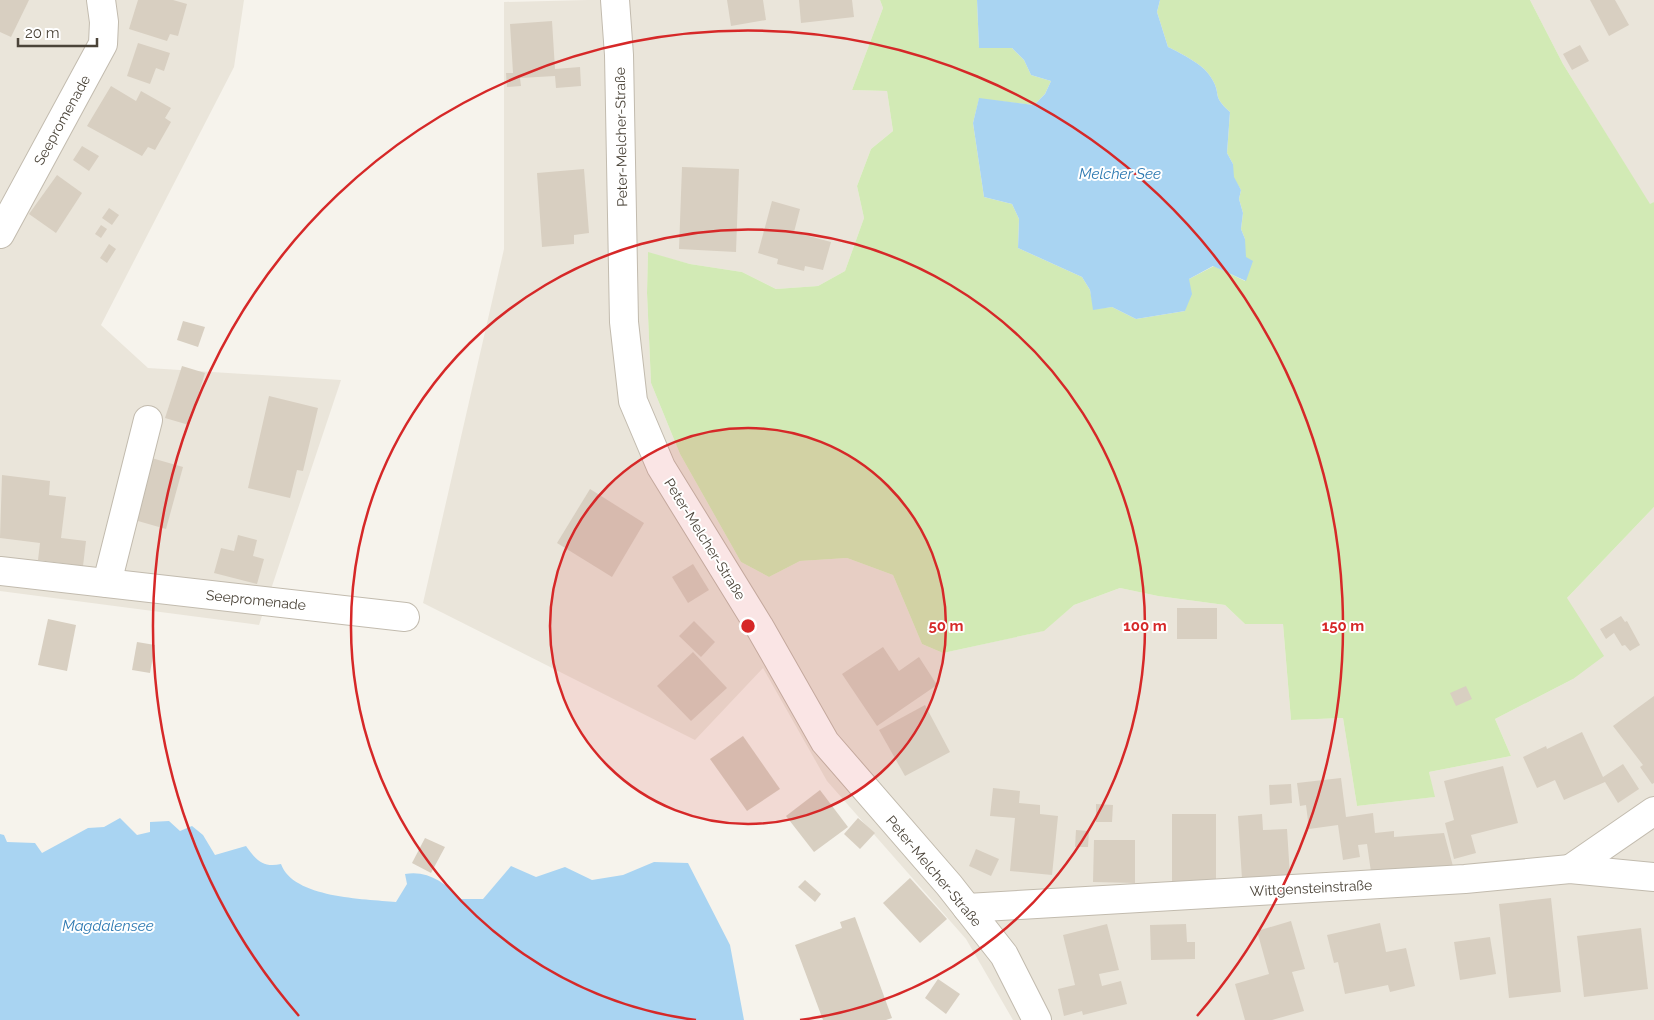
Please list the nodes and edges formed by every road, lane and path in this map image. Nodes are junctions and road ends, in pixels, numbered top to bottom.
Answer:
1 (101, 0) edge
2 (615, 0) edge
3 (0, 234) edge
4 (148, 420) dead end
5 (0, 571) edge
6 (106, 583) junction
7 (405, 617) dead end
8 (1654, 810) edge
9 (1570, 869) junction
10 (1654, 877) edge
11 (967, 908) junction
12 (1037, 1020) edge

1 - 3 street, Seepromenade
2 - 11 street, Peter-Melcher-Straße
4 - 6 street
5 - 6 street, Seepromenade
6 - 7 street, Seepromenade
8 - 9 street
9 - 10 street, Wittgensteinstraße
9 - 11 street, Wittgensteinstraße
11 - 12 street, Peter-Melcher-Straße

